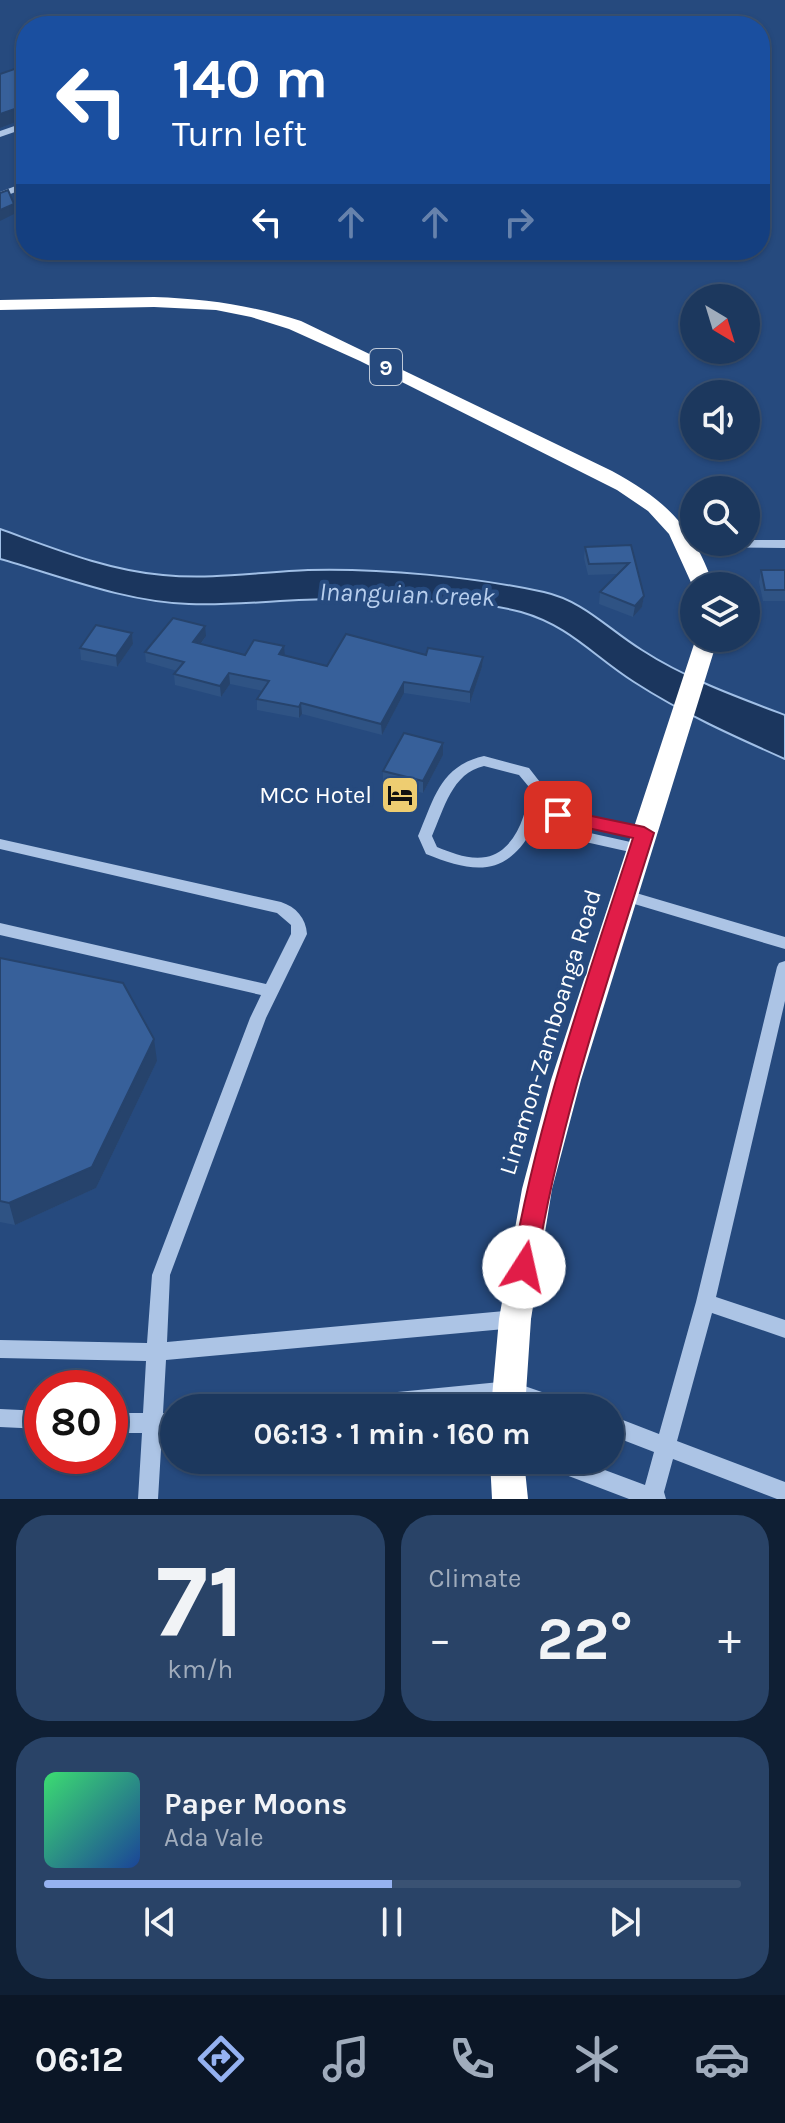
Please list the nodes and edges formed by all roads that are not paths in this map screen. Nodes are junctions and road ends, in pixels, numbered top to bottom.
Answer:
1 (0, 305) edge
2 (680, 534) edge
3 (760, 544) edge
4 (785, 544) edge
5 (703, 652) edge
6 (530, 817) junction
7 (642, 841) junction
8 (0, 844) edge
9 (626, 896) junction
10 (0, 929) edge
11 (785, 943) edge
12 (785, 967) edge
13 (269, 991) junction
14 (705, 1302) junction
15 (515, 1319) junction
16 (785, 1329) edge
17 (0, 1349) edge
18 (159, 1352) junction
19 (162, 1394) edge
20 (509, 1394) edge
21 (0, 1418) edge
22 (24, 1419) edge
23 (128, 1423) edge
24 (160, 1424) edge
25 (624, 1430) edge
26 (160, 1443) edge
27 (666, 1444) junction
28 (508, 1474) edge
29 (590, 1474) edge
30 (785, 1492) edge
31 (654, 1498) edge
32 (148, 1499) edge
33 (510, 1499) edge

1 - 2 highway, 9
3 - 4 street
5 - 7 highway, Linamon-Zamboanga Road
6 - 6 street
6 - 7 street
7 - 9 highway, Linamon-Zamboanga Road
8 - 13 street
9 - 11 street
9 - 15 highway, Linamon-Zamboanga Road
10 - 13 street
12 - 14 street
13 - 18 street
14 - 16 street
14 - 27 street
15 - 18 street
15 - 20 highway, Linamon-Zamboanga Road
17 - 18 street
18 - 19 street
21 - 22 street
23 - 24 street
25 - 27 street
26 - 32 street
27 - 30 street
27 - 31 street
28 - 33 highway
29 - 31 street

